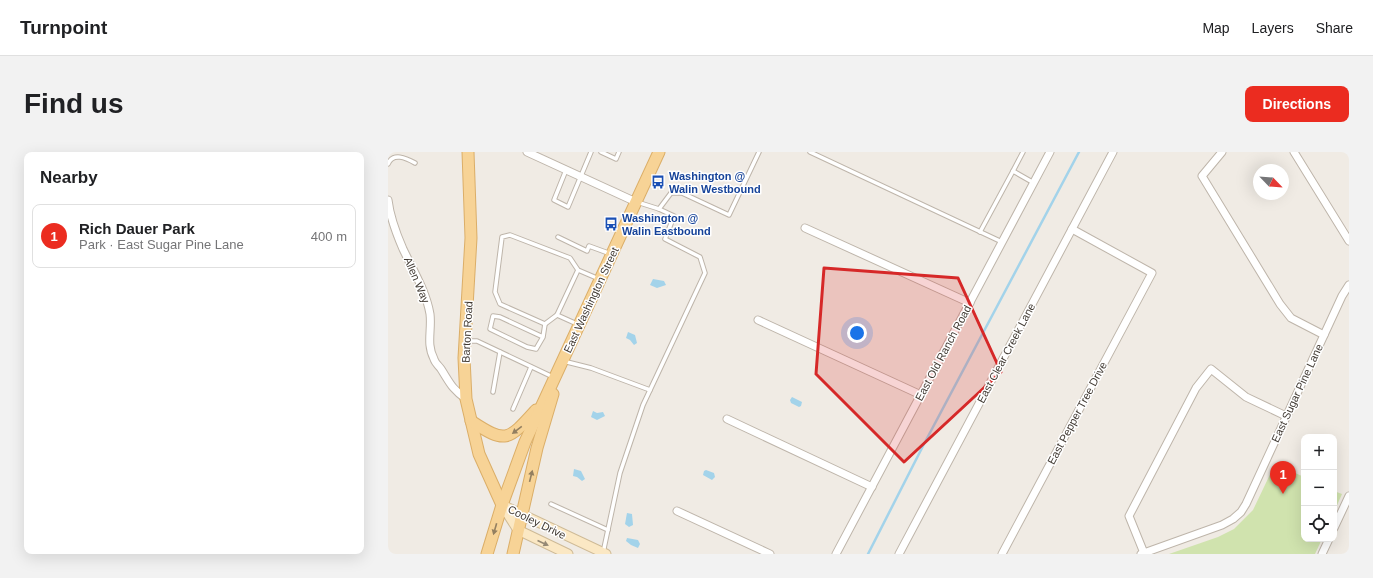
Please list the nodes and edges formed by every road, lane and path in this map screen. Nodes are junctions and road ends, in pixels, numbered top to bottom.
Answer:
1 (468, 152) edge
2 (528, 152) edge
3 (591, 152) edge
4 (601, 152) edge
5 (619, 152) edge
6 (659, 152) edge
7 (759, 152) edge
8 (810, 152) edge
9 (1023, 152) edge
10 (1050, 152) edge
11 (1113, 152) edge
12 (1222, 152) edge
13 (1294, 152) edge
14 (415, 163) dead end
15 (388, 164) edge
16 (566, 169) junction
17 (1012, 171) junction
18 (581, 176) junction
19 (1034, 182) junction
20 (388, 199) edge
21 (636, 202) junction
22 (659, 208) junction
23 (805, 228) dead end
24 (1072, 229) junction
25 (980, 232) junction
26 (558, 237) dead end
27 (1349, 241) edge
28 (1002, 242) junction
29 (612, 255) junction
30 (578, 270) junction
31 (600, 280) junction
32 (1349, 285) edge
33 (970, 303) junction
34 (557, 315) junction
35 (758, 320) dead end
36 (544, 324) junction
37 (579, 325) junction
38 (1324, 335) junction
39 (544, 337) junction
40 (465, 341) junction
41 (500, 352) junction
42 (562, 361) junction
43 (532, 367) junction
44 (554, 378) junction
45 (650, 390) junction
46 (493, 392) dead end
47 (921, 395) junction
48 (466, 399) junction
49 (543, 402) junction
50 (513, 409) dead end
51 (1286, 416) junction
52 (727, 420) dead end
53 (470, 421) junction
54 (872, 487) junction
55 (1349, 496) edge
56 (551, 504) dead end
57 (502, 505) junction
58 (677, 511) dead end
59 (521, 514) junction
60 (1337, 522) edge
61 (518, 530) junction
62 (608, 530) junction
63 (1328, 542) edge
64 (605, 553) edge
65 (488, 554) edge
66 (513, 554) edge
67 (568, 554) edge
68 (770, 554) edge
69 (836, 554) edge
70 (899, 554) edge
71 (1002, 554) edge
72 (1143, 554) edge
73 (1322, 554) edge

1 - 40 main road, Barton Road
2 - 16 street
3 - 18 lane
4 - 5 lane
6 - 21 main road, East Washington Street
7 - 22 lane
8 - 25 lane
9 - 17 lane
10 - 19 street, East Old Ranch Road
11 - 24 street, East Clear Creek Lane
12 - 38 street
13 - 27 street
14 - 15 lane
16 - 18 street
16 - 18 lane
17 - 19 lane
17 - 25 lane
18 - 21 street
19 - 28 street, East Old Ranch Road
20 - 48 street, Allen Way
21 - 22 lane
21 - 29 main road, East Washington Street
22 - 45 lane
23 - 33 street
24 - 70 street, East Clear Creek Lane
24 - 71 street, East Pepper Tree Drive
25 - 28 lane
26 - 29 lane
28 - 33 street, East Old Ranch Road
29 - 31 main road, East Washington Street
30 - 31 lane
30 - 34 lane
30 - 36 lane
31 - 37 main road, East Washington Street
32 - 38 street, East Sugar Pine Lane
33 - 47 street, East Old Ranch Road
34 - 36 lane
34 - 37 lane
35 - 47 street
36 - 39 lane
37 - 42 main road, East Washington Street
38 - 51 street, East Sugar Pine Lane
39 - 39 lane
40 - 41 lane
40 - 48 main road, Barton Road
41 - 43 lane
41 - 46 lane
42 - 44 main road, East Washington Street
42 - 45 lane
59 -> 42 main road, East Washington Street
43 - 44 lane
43 - 50 lane
44 - 49 main road, East Washington Street
45 - 62 lane
47 - 54 street, East Old Ranch Road
48 - 53 main road, Barton Road
49 -> 53 main road
49 - 57 main road, East Washington Street
51 - 72 street, East Sugar Pine Lane
51 - 72 street
52 - 54 street
53 - 57 main road, Barton Road
54 - 69 street, East Old Ranch Road
55 - 60 street
56 - 62 lane
57 - 59 street, Cooley Drive
57 - 61 street, Cooley Drive
57 -> 65 main road, East Washington Street
58 - 68 street
59 - 61 main road, East Washington Street
59 - 64 street, Cooley Drive
61 - 66 main road, East Washington Street
61 -> 67 street, Cooley Drive
62 - 64 lane
63 - 73 street

